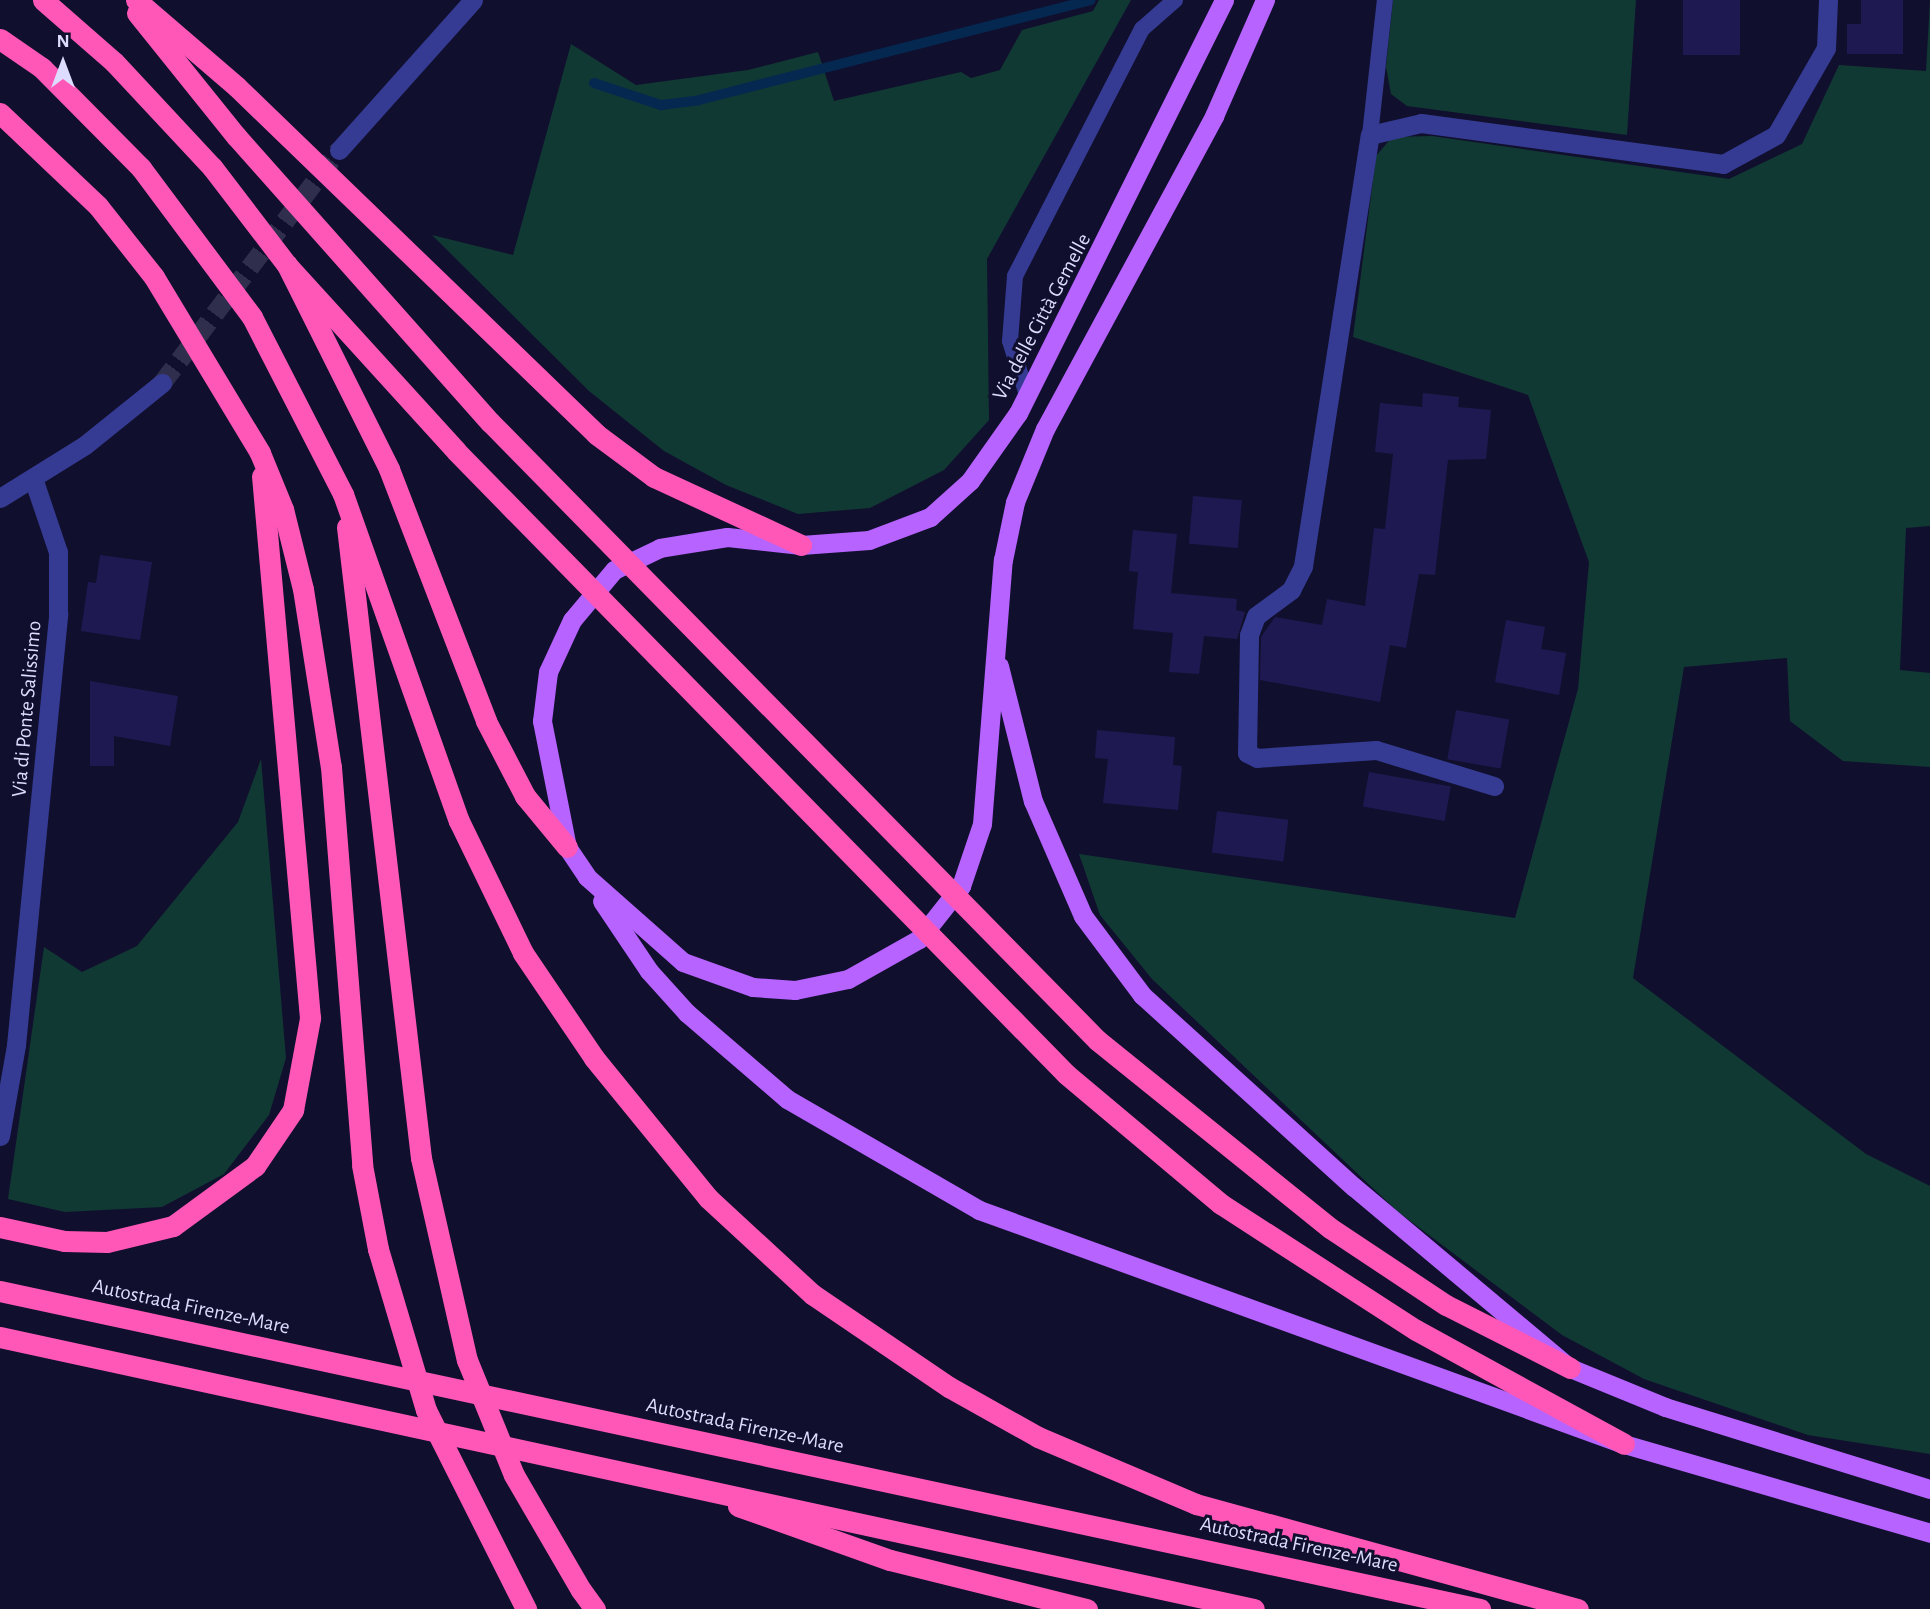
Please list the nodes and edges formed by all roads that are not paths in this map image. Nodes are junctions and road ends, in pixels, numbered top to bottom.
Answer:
1 (43, 0) edge
2 (127, 0) edge
3 (136, 0) edge
4 (473, 0) edge
5 (1175, 0) edge
6 (1224, 0) edge
7 (1265, 0) edge
8 (1385, 0) edge
9 (1828, 0) edge
10 (0, 39) edge
11 (0, 113) edge
12 (1370, 135) junction
13 (339, 150) tunnel mouth
14 (287, 265) junction
15 (162, 383) tunnel mouth
16 (1027, 395) junction
17 (260, 453) junction
18 (33, 478) junction
19 (343, 494) junction
20 (0, 498) edge
21 (802, 545) junction
22 (994, 649) junction
23 (1494, 786) dead end
24 (567, 847) junction
25 (587, 877) junction
26 (0, 1136) edge
27 (0, 1227) edge
28 (0, 1291) edge
29 (0, 1337) edge
30 (1570, 1368) junction
31 (1624, 1444) junction
32 (667, 1480) junction
33 (1930, 1489) edge
34 (1930, 1533) edge
35 (526, 1609) edge
36 (595, 1609) edge
37 (1087, 1609) edge
38 (1254, 1609) edge
39 (1480, 1609) edge
40 (1578, 1609) edge

1 - 14 highway
2 - 30 highway, bridge
3 - 21 highway
4 - 13 street
5 - 16 lane
6 - 16 main road, Via delle Città Gemelle
7 - 22 main road
8 - 12 lane
9 - 12 street
10 - 19 highway
11 - 17 highway
12 - 23 street
14 - 24 highway
14 - 31 highway, bridge
15 - 18 street
16 - 21 main road, Via delle Città Gemelle
17 - 27 highway
17 - 35 highway, bridge
18 - 20 street
18 - 26 street, Via di Ponte Salissimo
19 - 36 highway, bridge
19 - 40 highway
21 - 24 main road, Via delle Città Gemelle
22 - 25 main road
22 - 30 main road
24 - 25 main road
25 - 31 main road
28 - 39 highway, Autostrada Firenze-Mare
29 - 32 highway
30 - 33 main road
31 - 34 main road
32 - 37 highway
32 - 38 highway

